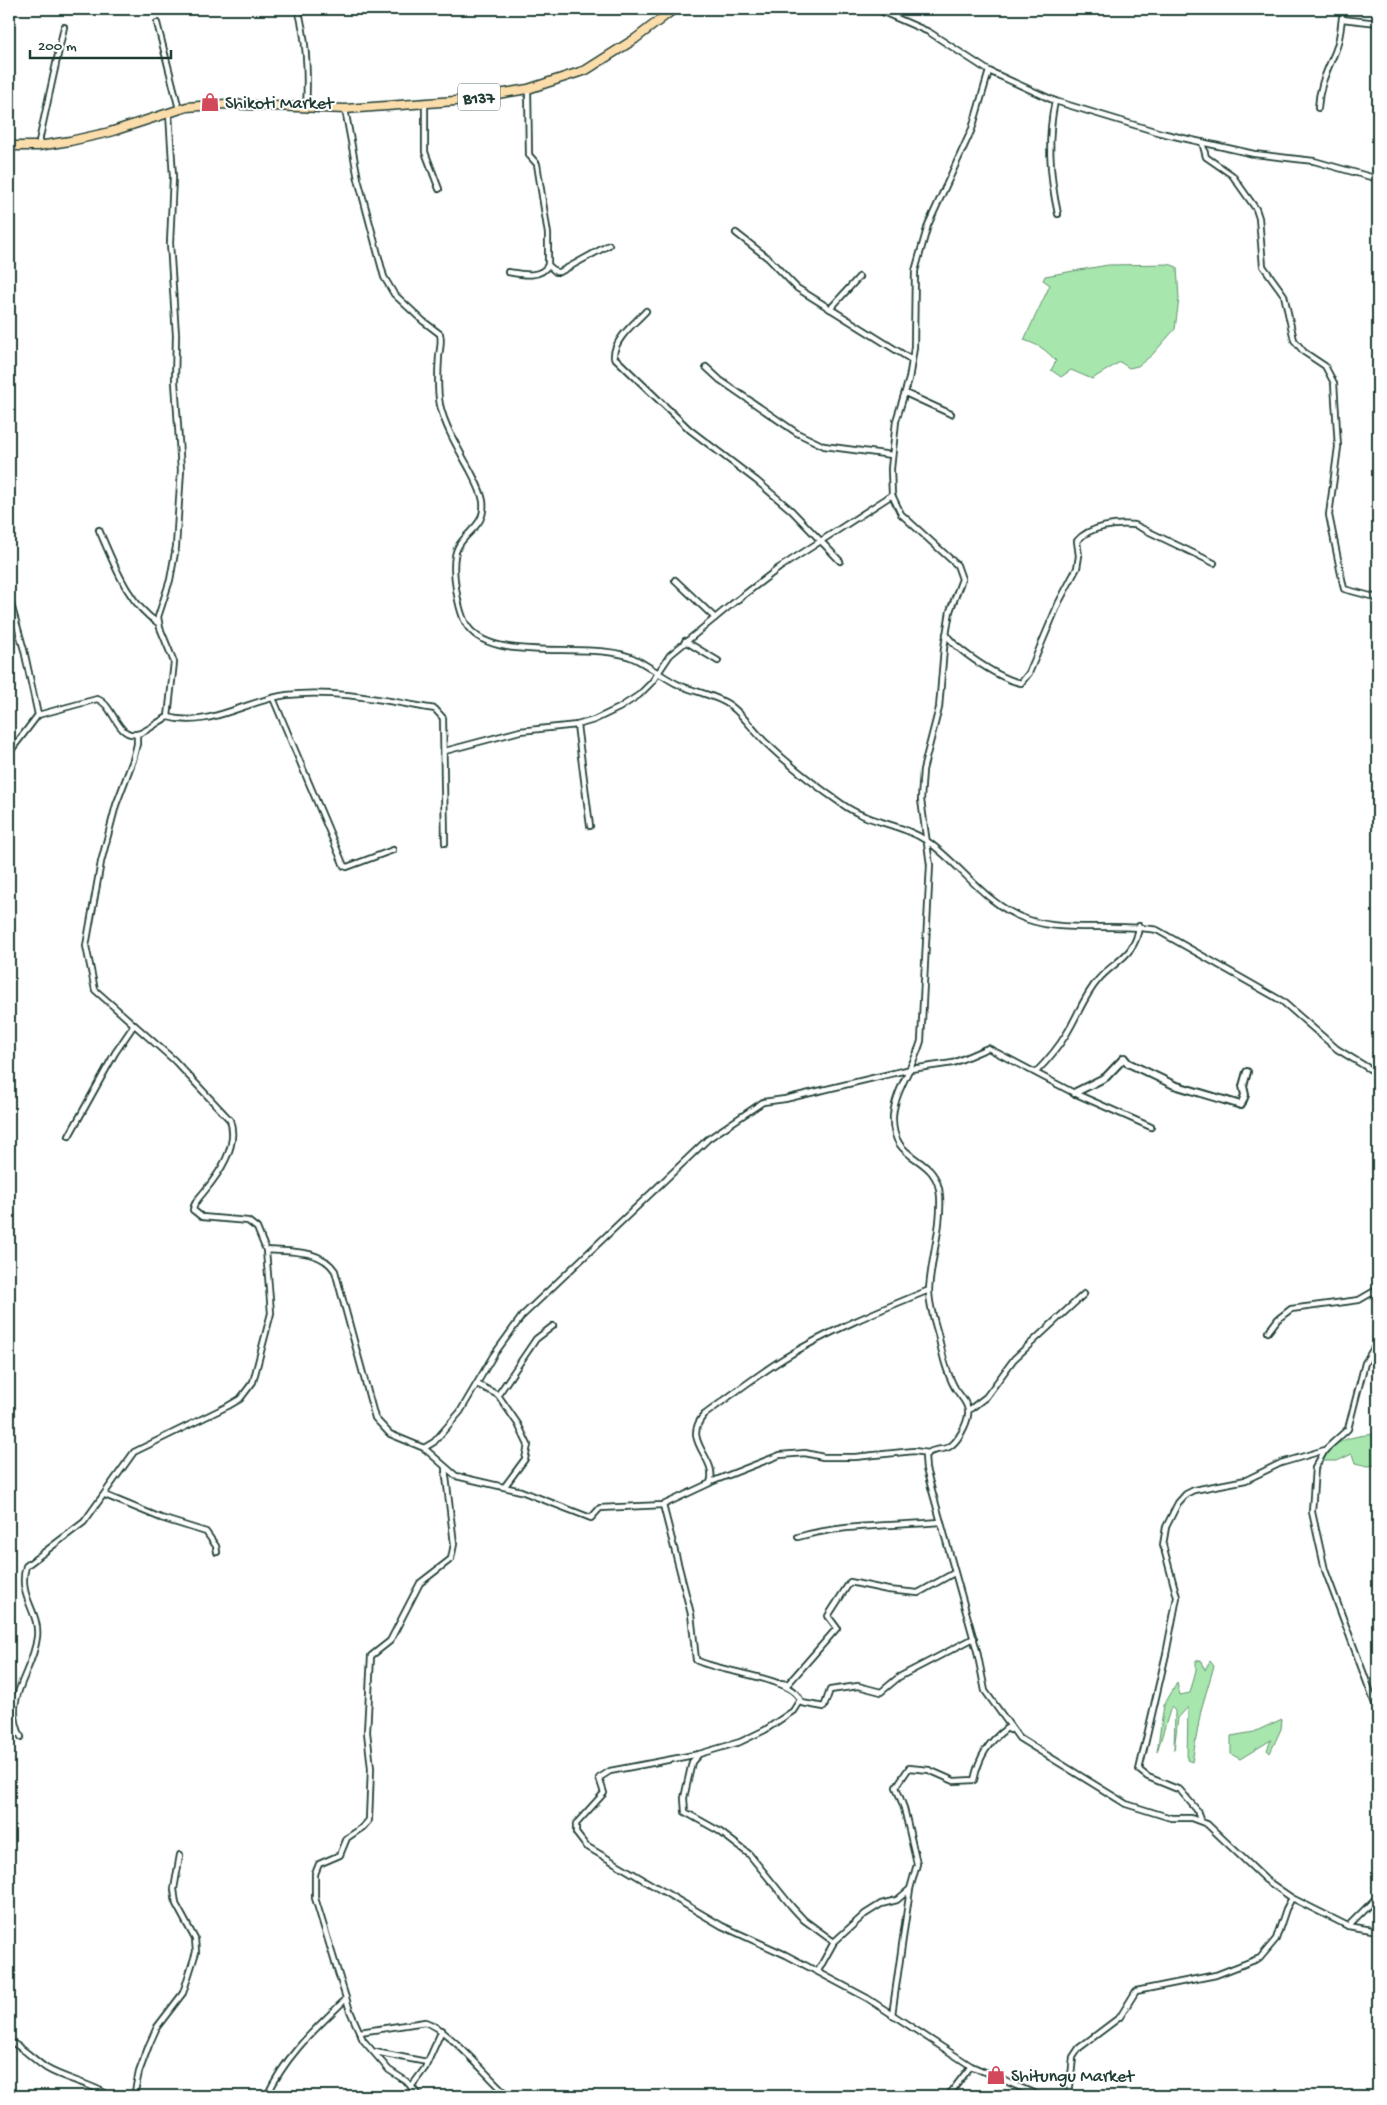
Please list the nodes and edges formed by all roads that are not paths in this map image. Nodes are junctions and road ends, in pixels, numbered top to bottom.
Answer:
1 (298, 9) edge
2 (674, 9) edge
3 (876, 9) edge
4 (1343, 9) edge
5 (1342, 19) junction
6 (157, 22) dead end
7 (1378, 23) edge
8 (64, 27) dead end
9 (989, 71) junction
10 (528, 89) junction
11 (1055, 101) junction
12 (425, 103) junction
13 (306, 108) junction
14 (1318, 108) dead end
15 (180, 109) junction
16 (345, 109) junction
17 (169, 113) junction
18 (1202, 142) junction
19 (9, 146) edge
20 (38, 146) junction
21 (1378, 179) edge
22 (439, 189) dead end
23 (1058, 214) dead end
24 (736, 232) dead end
25 (609, 245) dead end
26 (548, 265) junction
27 (508, 272) dead end
28 (859, 277) dead end
29 (830, 309) junction
30 (646, 311) dead end
31 (912, 360) junction
32 (706, 366) dead end
33 (905, 393) junction
34 (951, 414) dead end
35 (892, 455) junction
36 (892, 495) junction
37 (100, 530) dead end
38 (822, 540) junction
39 (840, 562) dead end
40 (1214, 563) dead end
41 (675, 580) dead end
42 (9, 596) edge
43 (1378, 598) edge
44 (715, 618) junction
45 (158, 623) junction
46 (946, 634) junction
47 (685, 641) junction
48 (718, 661) dead end
49 (659, 672) junction
50 (273, 698) junction
51 (38, 715) junction
52 (168, 717) junction
53 (577, 725) junction
54 (137, 734) junction
55 (445, 751) junction
56 (9, 753) edge
57 (590, 826) dead end
58 (927, 841) junction
59 (446, 843) dead end
60 (393, 850) dead end
61 (1139, 926) junction
62 (134, 1025) junction
63 (911, 1069) junction
64 (1036, 1072) junction
65 (1247, 1072) dead end
66 (1378, 1074) edge
67 (1074, 1093) junction
68 (1151, 1127) dead end
69 (69, 1136) dead end
70 (266, 1250) junction
71 (1378, 1289) edge
72 (929, 1290) junction
73 (1084, 1294) dead end
74 (553, 1326) dead end
75 (1268, 1332) dead end
76 (1378, 1341) edge
77 (477, 1384) junction
78 (498, 1395) junction
79 (969, 1410) junction
80 (424, 1448) junction
81 (1325, 1450) junction
82 (928, 1453) junction
83 (444, 1468) junction
84 (710, 1483) junction
85 (505, 1486) junction
86 (105, 1495) junction
87 (663, 1505) junction
88 (941, 1522) junction
89 (798, 1537) dead end
90 (217, 1552) dead end
91 (954, 1573) junction
92 (974, 1638) junction
93 (776, 1683) junction
94 (800, 1700) junction
95 (1378, 1712) edge
96 (1013, 1732) junction
97 (21, 1737) dead end
98 (699, 1754) junction
99 (1200, 1820) junction
100 (180, 1855) dead end
101 (910, 1889) junction
102 (1378, 1896) edge
103 (1292, 1898) junction
104 (1348, 1926) junction
105 (1378, 1931) edge
106 (834, 1942) junction
107 (818, 1971) junction
108 (346, 1999) junction
109 (892, 2015) junction
110 (442, 2030) junction
111 (360, 2032) junction
112 (9, 2041) edge
113 (372, 2049) junction
114 (427, 2062) junction
115 (971, 2066) junction
116 (411, 2086) junction
117 (110, 2096) edge
118 (134, 2096) edge
119 (267, 2096) edge
120 (420, 2096) edge
121 (509, 2096) edge
122 (948, 2096) edge
123 (1040, 2096) edge
124 (1069, 2096) edge

1 - 13 street
2 - 10 main road, B137
3 - 9 street
4 - 5 street
5 - 7 street
5 - 14 street
6 - 15 street
8 - 20 street
9 - 11 street
9 - 31 street
10 - 12 main road, B137
10 - 26 street
11 - 18 street
11 - 23 street
12 - 16 main road, B137
12 - 22 street
13 - 15 main road, B137
13 - 16 main road, B137
15 - 17 main road, B137
16 - 49 street
17 - 20 main road, B137
17 - 45 street
18 - 21 street
18 - 43 street
19 - 20 main road, B137
24 - 29 street
25 - 26 street
26 - 27 street
28 - 29 street
29 - 31 street
30 - 38 street
31 - 33 street
32 - 35 street
33 - 34 street
33 - 35 street
35 - 36 street
36 - 38 street
36 - 46 street
37 - 45 street
38 - 39 street
38 - 44 street
40 - 46 street
41 - 44 street
42 - 51 street
44 - 47 street
45 - 52 street
46 - 58 street
47 - 48 street
47 - 49 street
49 - 53 street
49 - 58 street
50 - 52 street
50 - 55 street
50 - 60 street
51 - 54 street
51 - 56 street
52 - 54 street
53 - 55 street
53 - 57 street
54 - 62 street
55 - 59 street
58 - 61 street
58 - 63 street
61 - 64 street
61 - 66 street
62 - 69 street
62 - 70 street
63 - 64 street
63 - 72 street
63 - 77 street
64 - 67 street
65 - 67 street
67 - 68 street
70 - 80 street
70 - 86 street
71 - 75 street
72 - 79 street
72 - 84 street
73 - 79 street
74 - 78 street
76 - 81 street
77 - 78 street
77 - 80 street
78 - 85 street
79 - 82 street
80 - 83 street
81 - 95 street
81 - 99 street
82 - 84 street
82 - 88 street
83 - 85 street
83 - 108 street
84 - 87 street
85 - 87 street
86 - 90 street
86 - 97 street
87 - 93 street
88 - 89 street
88 - 91 street
91 - 92 street
91 - 93 street
92 - 94 street
92 - 96 street
93 - 94 street
94 - 98 street
96 - 99 street
96 - 101 street
98 - 106 street
98 - 107 street
99 - 103 street
100 - 118 street
101 - 106 street
101 - 109 street
102 - 104 street
103 - 104 street
103 - 124 street
104 - 105 street
106 - 107 street
107 - 109 street
108 - 111 street
108 - 119 street
109 - 115 street
110 - 111 street
110 - 114 street
110 - 121 street
111 - 113 street
112 - 117 street
113 - 114 street
113 - 116 street
114 - 116 street
115 - 122 street
115 - 123 street
116 - 120 street

